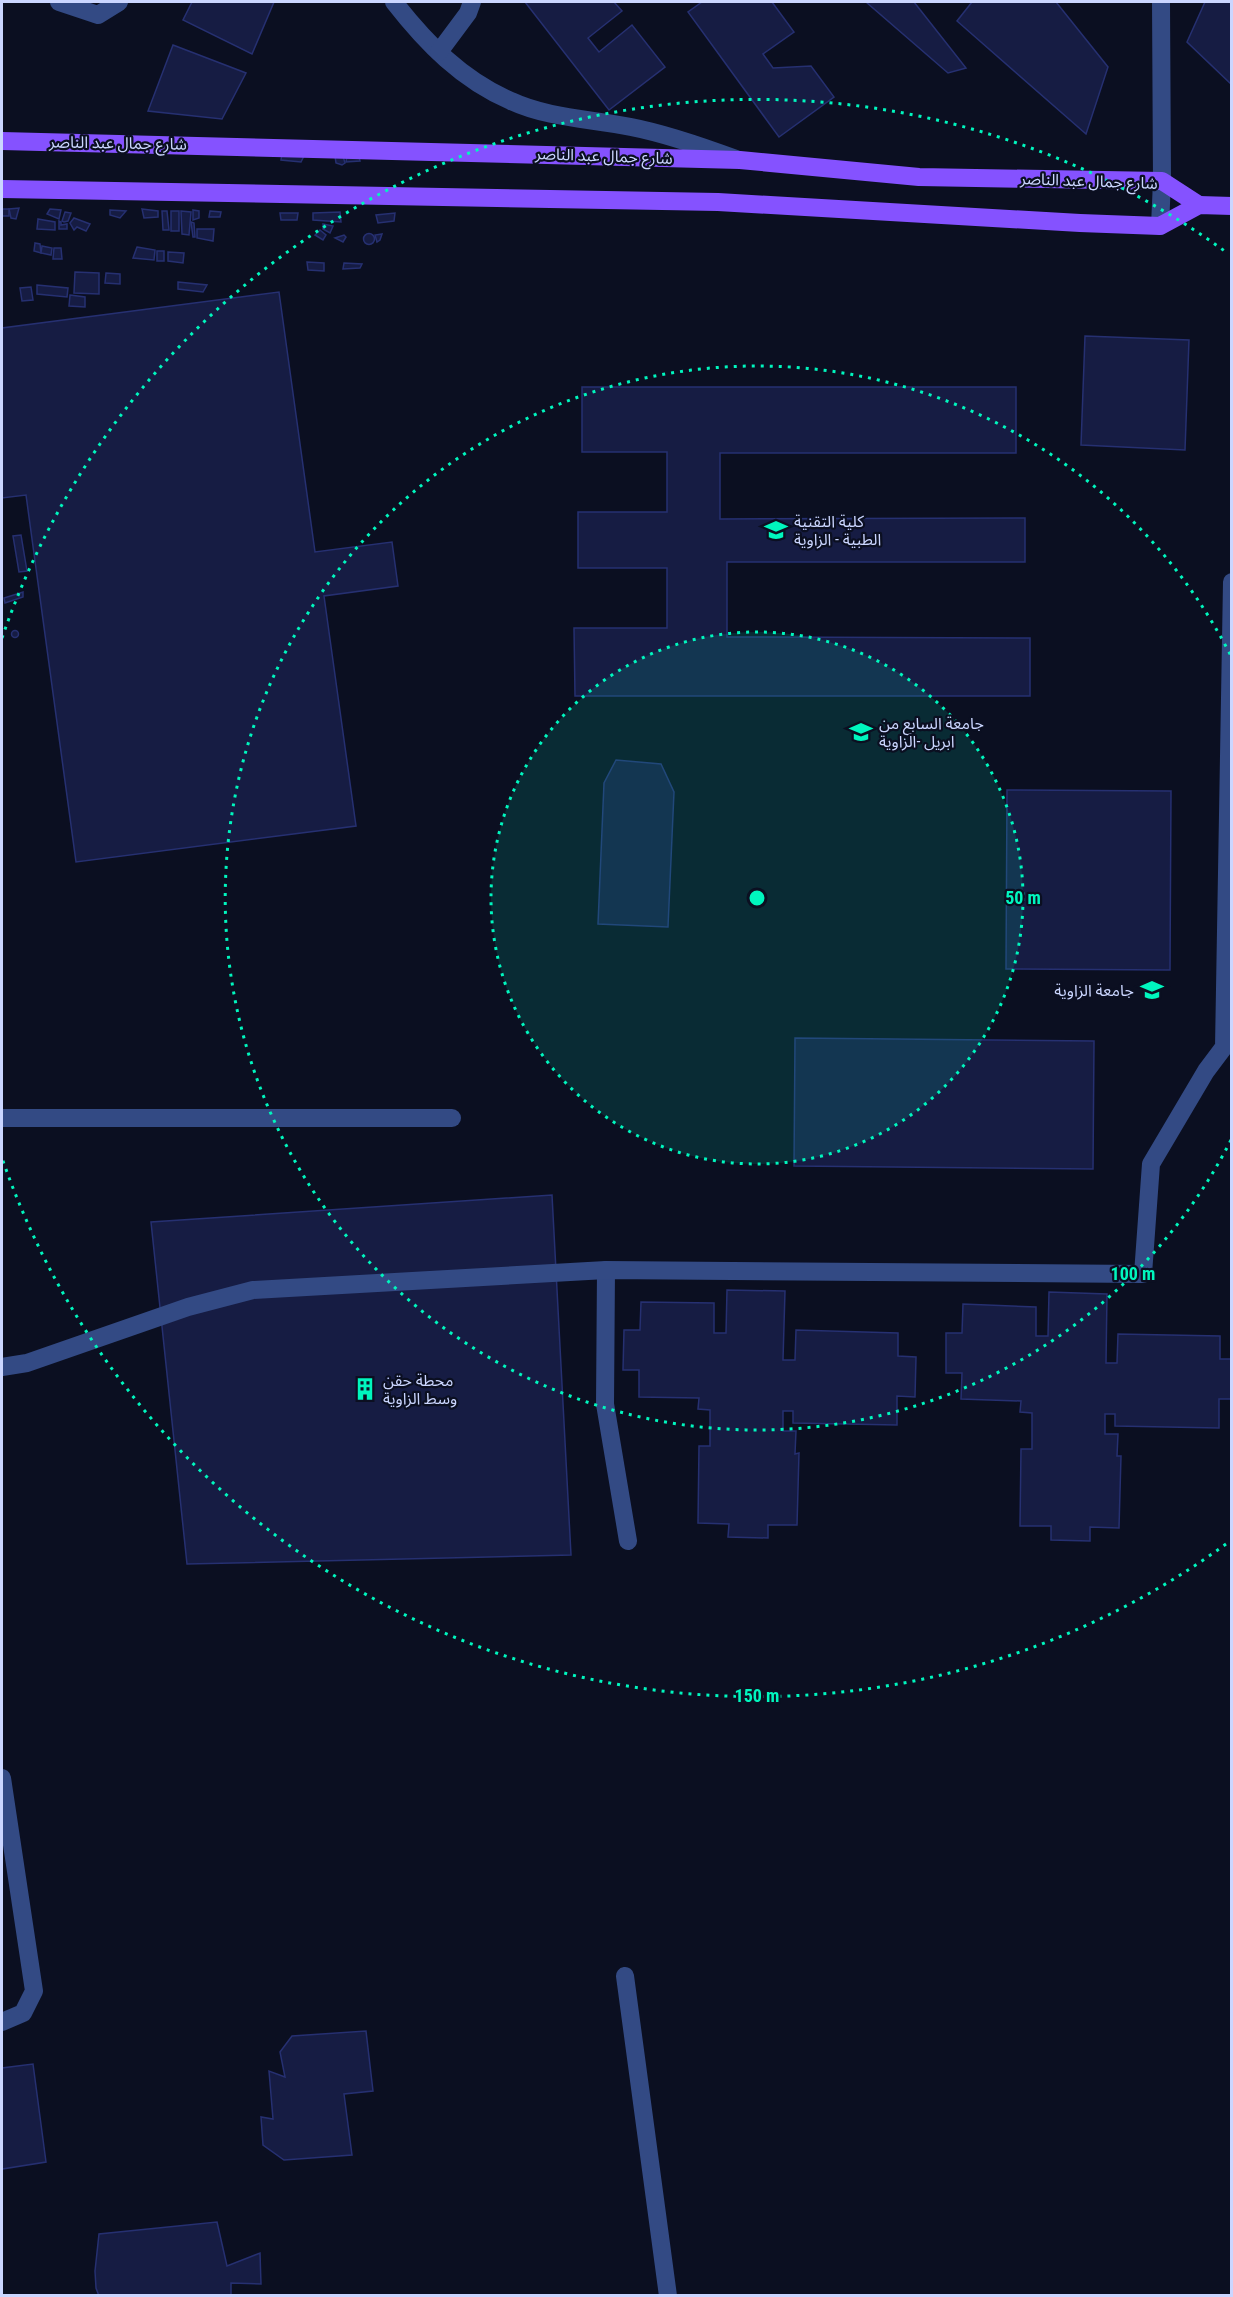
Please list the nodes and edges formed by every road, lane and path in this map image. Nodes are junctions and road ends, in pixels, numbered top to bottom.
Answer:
1 (59, 2) edge
2 (119, 2) edge
3 (394, 2) edge
4 (472, 2) edge
5 (1161, 2) edge
6 (439, 52) junction
7 (2, 141) edge
8 (740, 160) junction
9 (1162, 181) junction
10 (2, 189) edge
11 (1199, 205) junction
12 (1232, 206) edge
13 (1160, 226) junction
14 (1232, 582) edge
15 (2, 1118) edge
16 (452, 1118) dead end
17 (606, 1270) junction
18 (2, 1367) edge
19 (628, 1541) dead end
20 (2, 1778) edge
21 (625, 1977) dead end
22 (2, 2022) edge
23 (668, 2295) edge

1 - 2 street
3 - 6 street
4 - 6 street
5 - 9 street
6 - 8 street
7 - 8 main road, شارع جمال عبد الناصر
8 - 9 main road, شارع جمال عبد الناصر
9 - 11 main road, شارع جمال عبد الناصر
9 - 13 street
10 - 13 main road
11 - 12 main road
11 - 13 main road
14 - 17 street
15 - 16 street
17 - 18 street
17 - 19 street
20 - 22 street
21 - 23 street

